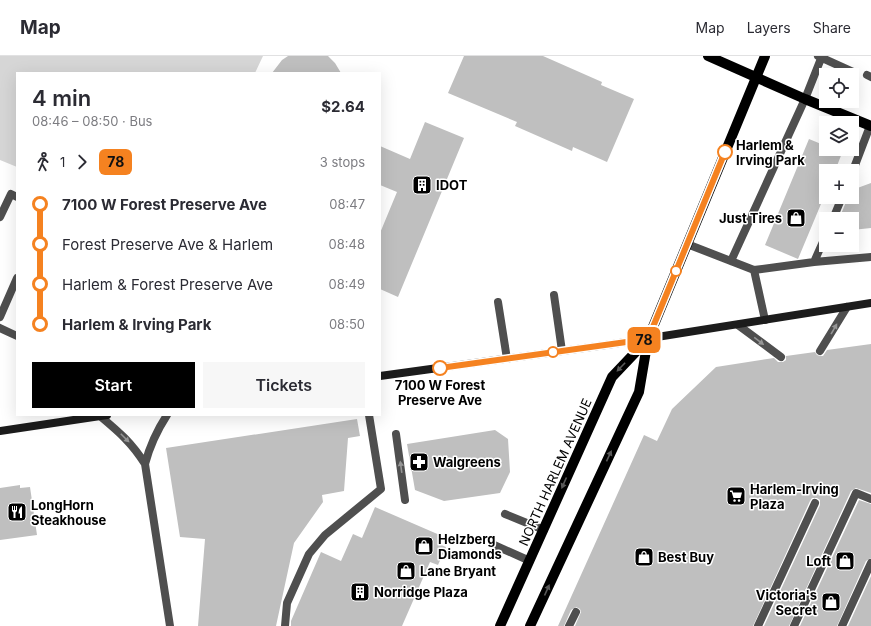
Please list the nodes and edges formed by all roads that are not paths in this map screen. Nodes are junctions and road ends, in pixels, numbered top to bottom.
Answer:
1 (708, 56) edge
2 (765, 56) edge
3 (821, 57) edge
4 (844, 68) edge
5 (756, 77) junction
6 (805, 99) junction
7 (871, 126) edge
8 (856, 164) edge
9 (16, 196) edge
10 (0, 218) edge
11 (687, 244) junction
12 (819, 251) edge
13 (871, 257) edge
14 (731, 262) junction
15 (814, 262) junction
16 (754, 270) junction
17 (16, 280) edge
18 (554, 296) dead end
19 (498, 302) dead end
20 (871, 303) edge
21 (847, 307) junction
22 (0, 317) edge
23 (765, 320) junction
24 (738, 325) junction
25 (0, 328) edge
26 (16, 336) edge
27 (648, 339) junction
28 (562, 351) junction
29 (820, 351) dead end
30 (781, 357) dead end
31 (506, 359) junction
32 (381, 376) edge
33 (104, 416) edge
34 (166, 416) edge
35 (369, 416) edge
36 (0, 431) edge
37 (396, 434) dead end
38 (145, 464) junction
39 (871, 499) edge
40 (405, 500) dead end
41 (815, 503) dead end
42 (504, 514) dead end
43 (544, 530) junction
44 (494, 545) dead end
45 (530, 561) junction
46 (871, 563) edge
47 (576, 612) dead end
48 (170, 626) edge
49 (285, 626) edge
50 (500, 626) edge
51 (530, 626) edge
52 (569, 626) edge
53 (758, 626) edge
54 (794, 626) edge
55 (842, 626) edge

1 - 5 main road
2 - 5 main road, NORTH HARLEM AVENUE
3 - 4 lane
3 - 6 lane
5 - 6 main road
5 - 11 main road, NORTH HARLEM AVENUE
6 - 7 main road
6 - 14 lane
7 - 8 lane
9 - 10 lane
11 - 14 lane
11 - 27 main road, NORTH HARLEM AVENUE
12 - 15 lane
13 - 15 lane
14 - 16 lane
15 - 16 lane
16 - 23 lane
17 - 22 lane
18 - 28 lane
19 - 31 lane
20 - 21 main road
21 - 23 main road
29 -> 21 lane
23 - 24 main road
24 - 27 main road
24 -> 30 lane
25 - 26 lane
27 - 28 main road
27 -> 43 main road, NORTH HARLEM AVENUE
51 -> 27 main road, NORTH HARLEM AVENUE
28 - 31 main road
31 - 32 main road
33 - 36 main road
33 -> 38 lane
34 - 38 lane
35 - 49 lane
40 -> 37 lane
38 - 48 lane
39 - 54 lane
41 - 53 lane
42 - 43 lane
43 - 45 main road, NORTH HARLEM AVENUE
44 - 45 lane
45 - 50 main road, NORTH HARLEM AVENUE
46 - 55 lane
47 - 52 lane

